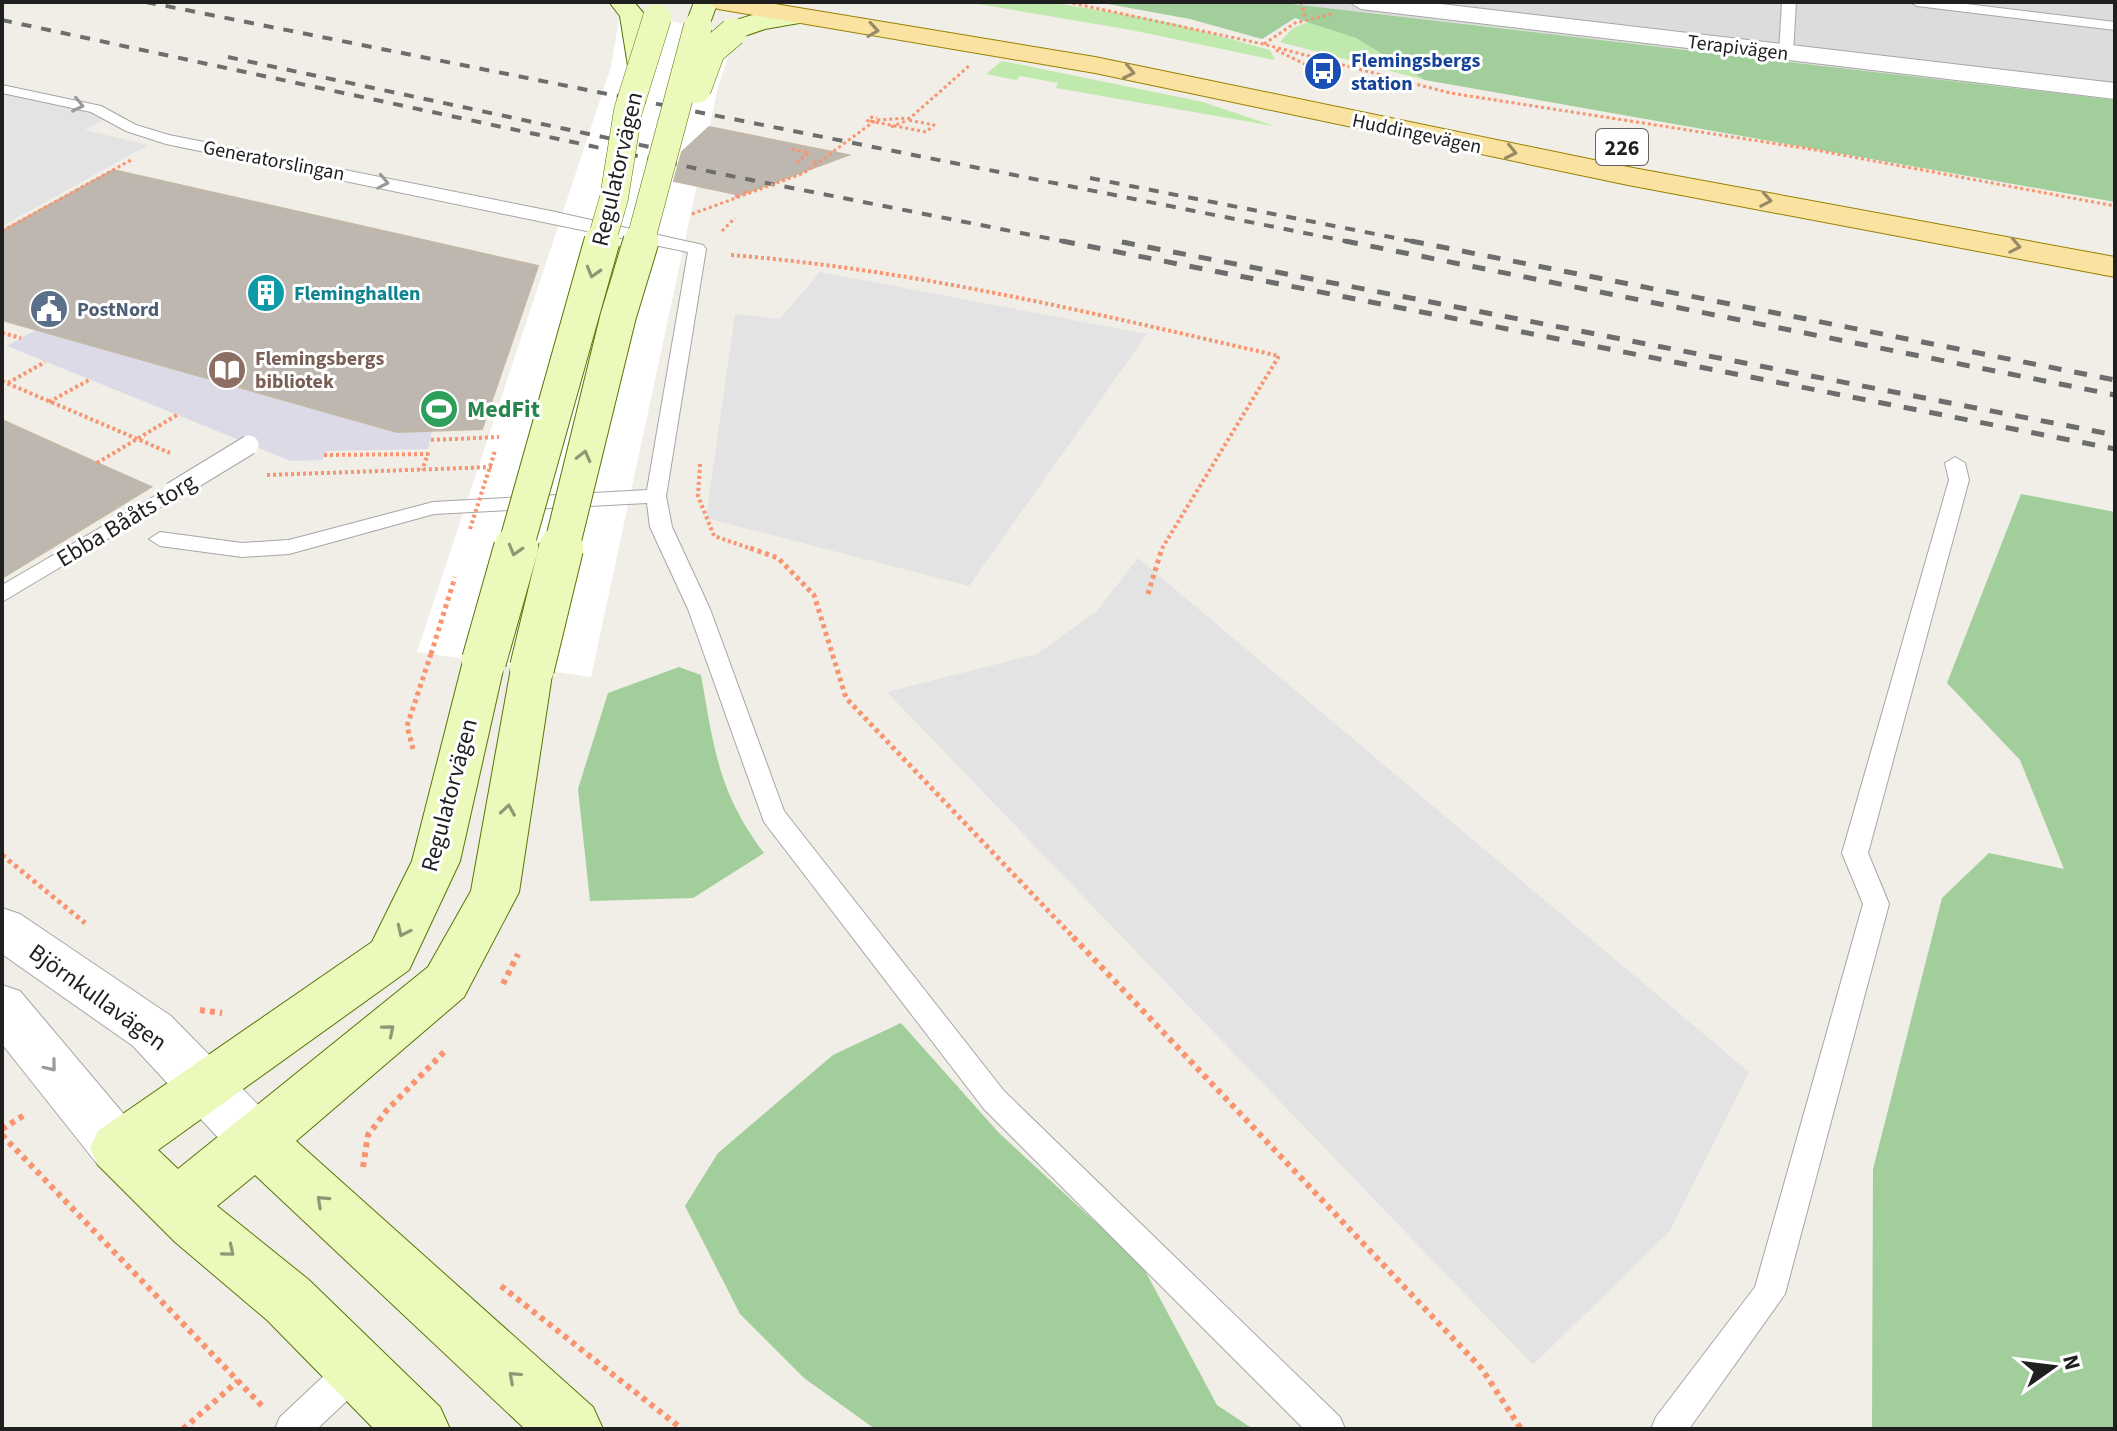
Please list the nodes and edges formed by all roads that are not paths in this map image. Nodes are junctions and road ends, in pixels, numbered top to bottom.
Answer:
1 (718, 2) edge
2 (1361, 2) edge
3 (1789, 2) edge
4 (1917, 2) edge
5 (643, 9) edge
6 (702, 14) edge
7 (952, 16) dead end
8 (796, 17) junction
9 (2115, 26) edge
10 (1786, 53) junction
11 (2, 89) edge
12 (2115, 91) edge
13 (1688, 159) dead end
14 (649, 215) junction
15 (2115, 267) edge
16 (249, 445) dead end
17 (1955, 463) dead end
18 (656, 496) junction
19 (160, 539) dead end
20 (2, 595) edge
21 (508, 665) junction
22 (2, 928) edge
23 (2, 1006) edge
24 (209, 1088) junction
25 (257, 1141) junction
26 (118, 1148) junction
27 (176, 1204) junction
28 (357, 1368) junction
29 (278, 1419) edge
30 (418, 1429) edge
31 (571, 1429) edge
32 (1328, 1429) edge
33 (1668, 1429) edge

1 - 8 main road, Huddingevägen / 226
2 - 10 street, Terapivägen
3 - 10 lane
4 - 9 lane
5 -> 21 street, Regulatorvägen, bridge
6 - 14 street, Regulatorvägen, bridge
7 - 13 main road, Huddingevägen / 226
8 - 14 street, bridge
8 -> 15 main road, Huddingevägen / 226
10 - 12 street, Terapivägen
11 -> 18 lane, Generatorslingan
21 -> 14 street, Regulatorvägen, bridge
16 - 20 lane, Ebba Bååts torg, bridge
17 - 33 lane
18 - 19 lane
18 - 32 lane
21 -> 24 street, Regulatorvägen
25 -> 21 street, Regulatorvägen
22 - 24 street, Björnkullavägen
23 -> 26 street
24 - 25 street, Björnkullavägen
24 - 26 street, Regulatorvägen
25 - 27 street, Regulatorvägen
31 -> 25 street
26 - 27 street
27 -> 28 street
28 - 29 lane
28 - 30 street

